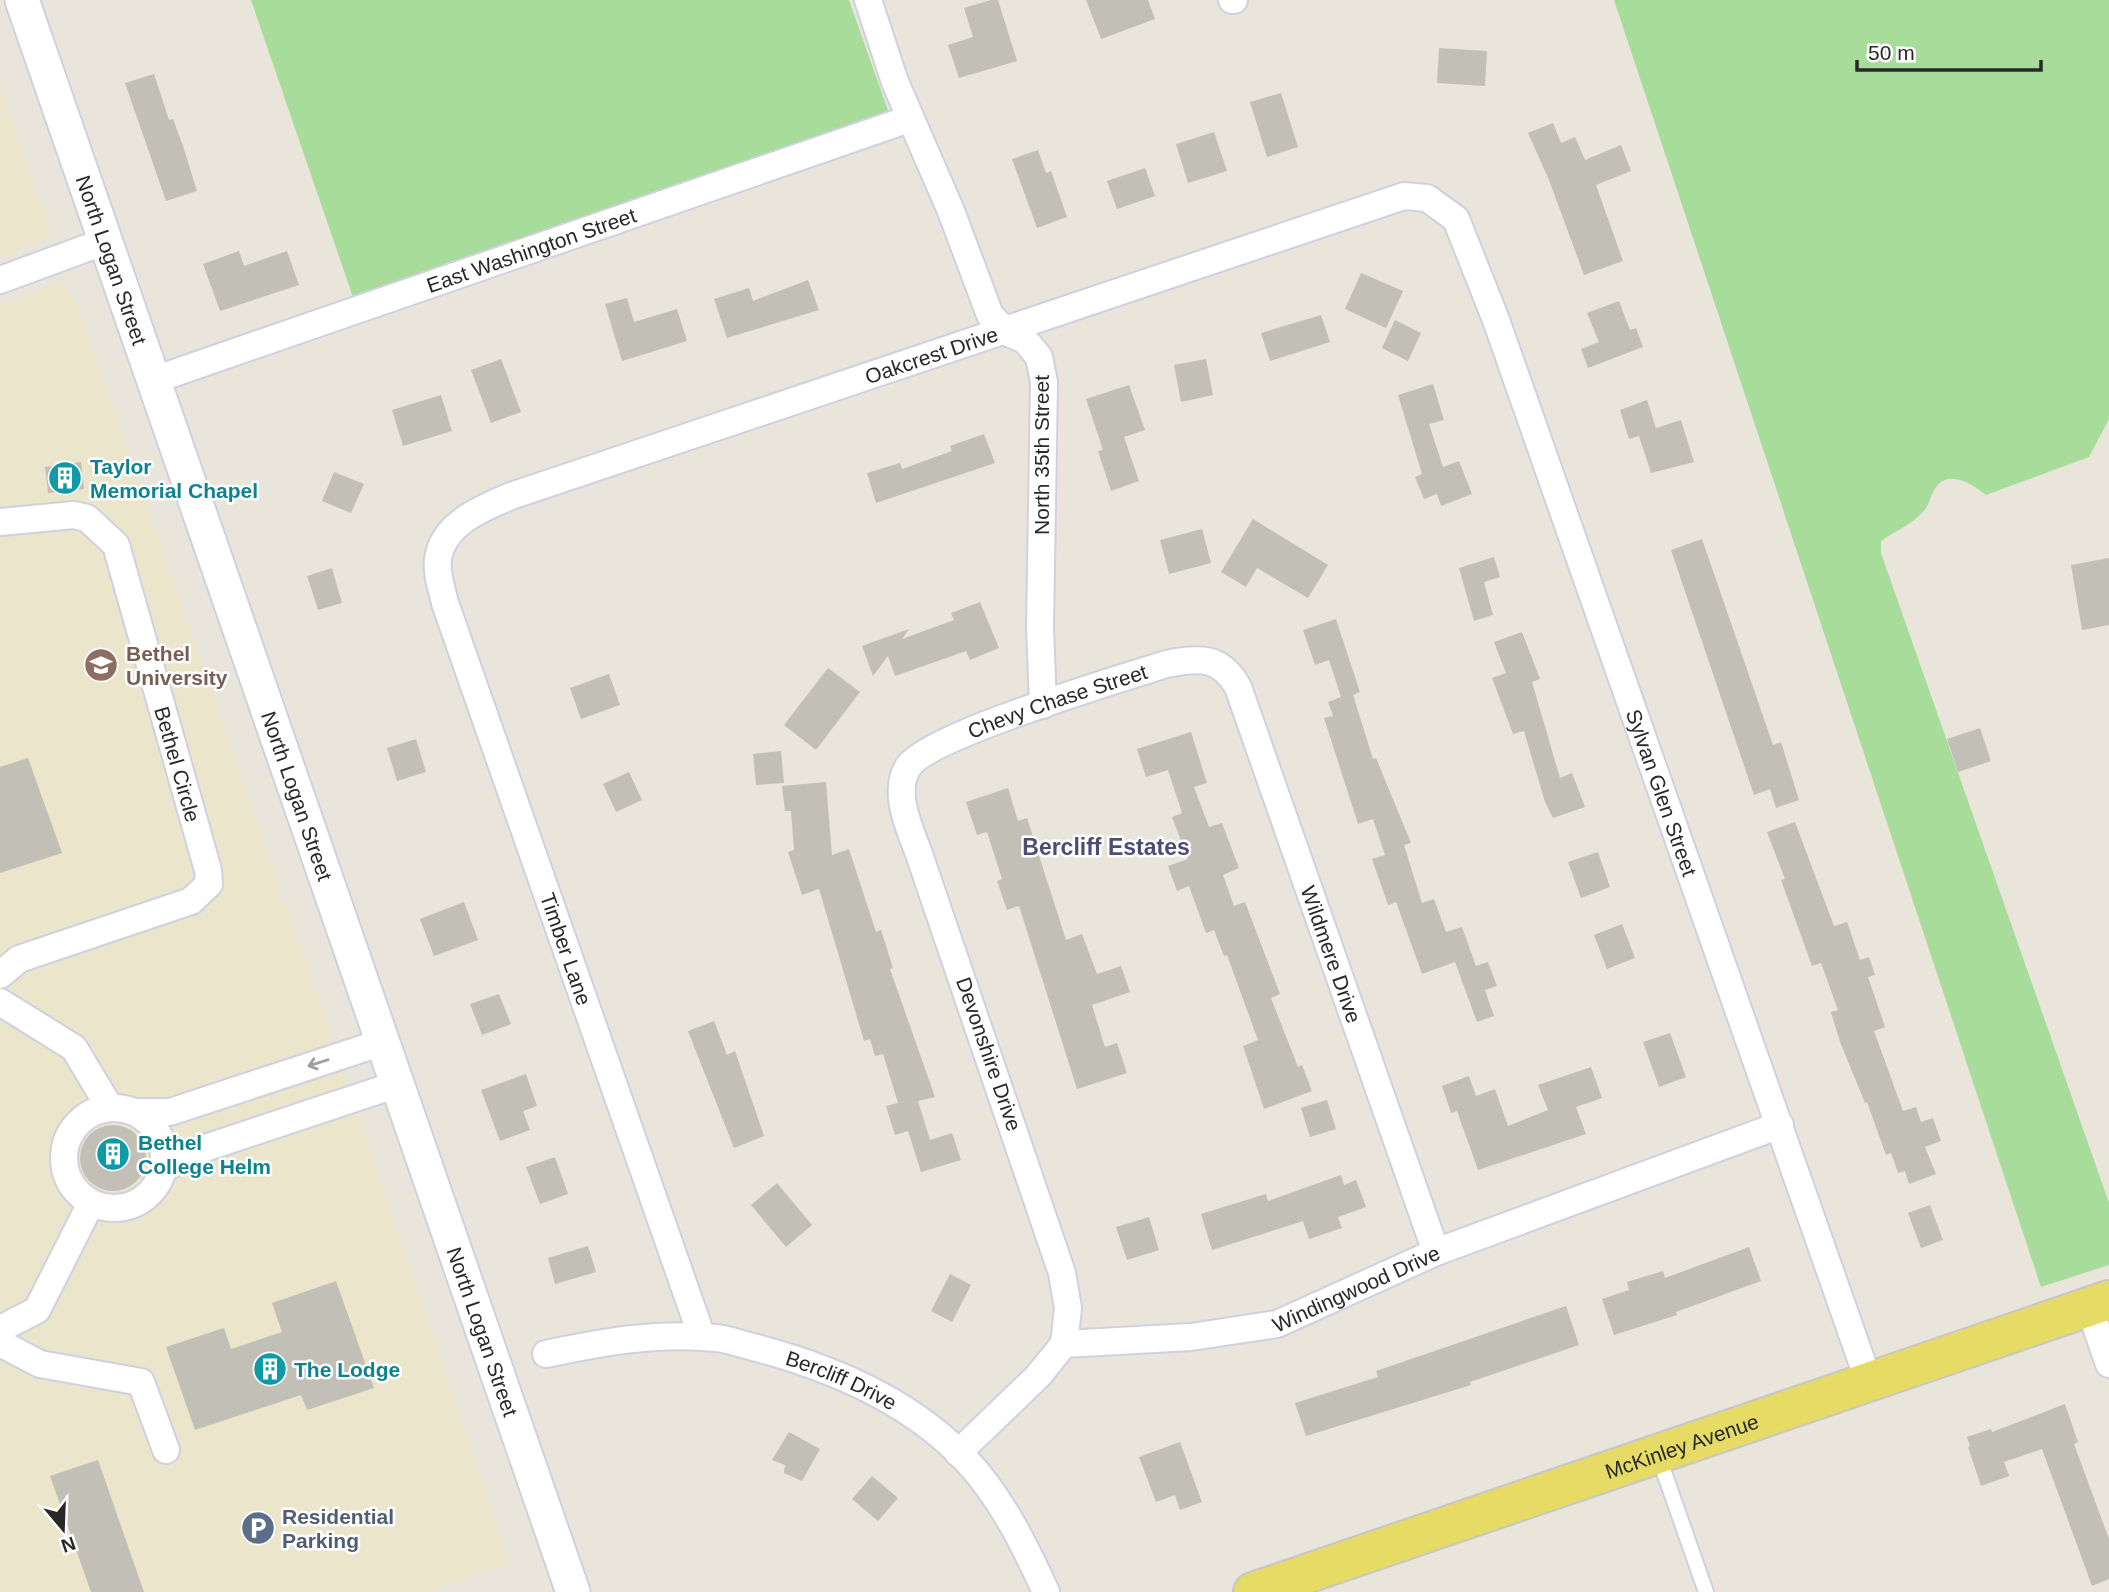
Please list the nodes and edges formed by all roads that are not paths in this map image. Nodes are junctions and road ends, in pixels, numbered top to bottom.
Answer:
1 (22, 0) edge
2 (868, 0) edge
3 (909, 119) junction
4 (1446, 209) joint
5 (106, 241) junction
6 (0, 280) edge
7 (1006, 332) junction
8 (154, 380) junction
9 (0, 522) edge
10 (438, 558) joint
11 (1218, 664) joint
12 (1043, 705) junction
13 (908, 767) joint
14 (0, 975) edge
15 (0, 1002) edge
16 (383, 1042) junction
17 (398, 1084) junction
18 (122, 1110) junction
19 (1780, 1125) junction
20 (163, 1170) junction
21 (92, 1203) junction
22 (1436, 1252) junction
23 (2099, 1303) edge
24 (37, 1310) junction
25 (0, 1329) edge
26 (702, 1337) junction
27 (0, 1343) edge
28 (1064, 1345) junction
29 (25, 1354) junction
30 (546, 1354) dead end
31 (2109, 1364) edge
32 (1868, 1382) junction
33 (166, 1450) dead end
34 (958, 1453) junction
35 (1657, 1454) junction
36 (573, 1592) edge
37 (1046, 1592) edge
38 (1253, 1592) edge
39 (1706, 1592) edge

1 - 5 street, North Logan Street
2 - 3 street, North 35th Street
3 - 7 street, North 35th Street
3 - 8 street, East Washington Street
4 - 7 street, Oakcrest Drive
4 - 19 street, Sylvan Glen Street
5 - 6 street
5 - 8 street, North Logan Street
7 - 10 street, Oakcrest Drive
7 - 12 street, North 35th Street
8 - 16 street, North Logan Street
9 - 14 street, Bethel Circle
10 - 26 street, Timber Lane
11 - 12 street, Chevy Chase Street
11 - 22 street, Wildmere Drive
12 - 13 street, Chevy Chase Street
13 - 28 street, Devonshire Drive
15 - 18 street
16 - 17 street, North Logan Street
16 -> 18 street
17 - 20 street
17 - 36 street, North Logan Street
18 - 20 street
18 - 21 street
19 - 22 street, Windingwood Drive
19 - 32 street, Sylvan Glen Street
20 - 21 street
21 - 24 street
22 - 28 street, Windingwood Drive
23 - 31 street
23 - 32 main road, McKinley Avenue
24 - 25 street
24 - 29 street
26 - 30 street, Bercliff Drive
26 - 34 street, Bercliff Drive
27 - 29 street
28 - 34 street
29 - 33 street
32 - 35 main road, McKinley Avenue
34 - 37 street, Bercliff Drive
35 - 38 main road, McKinley Avenue
35 - 39 lane

